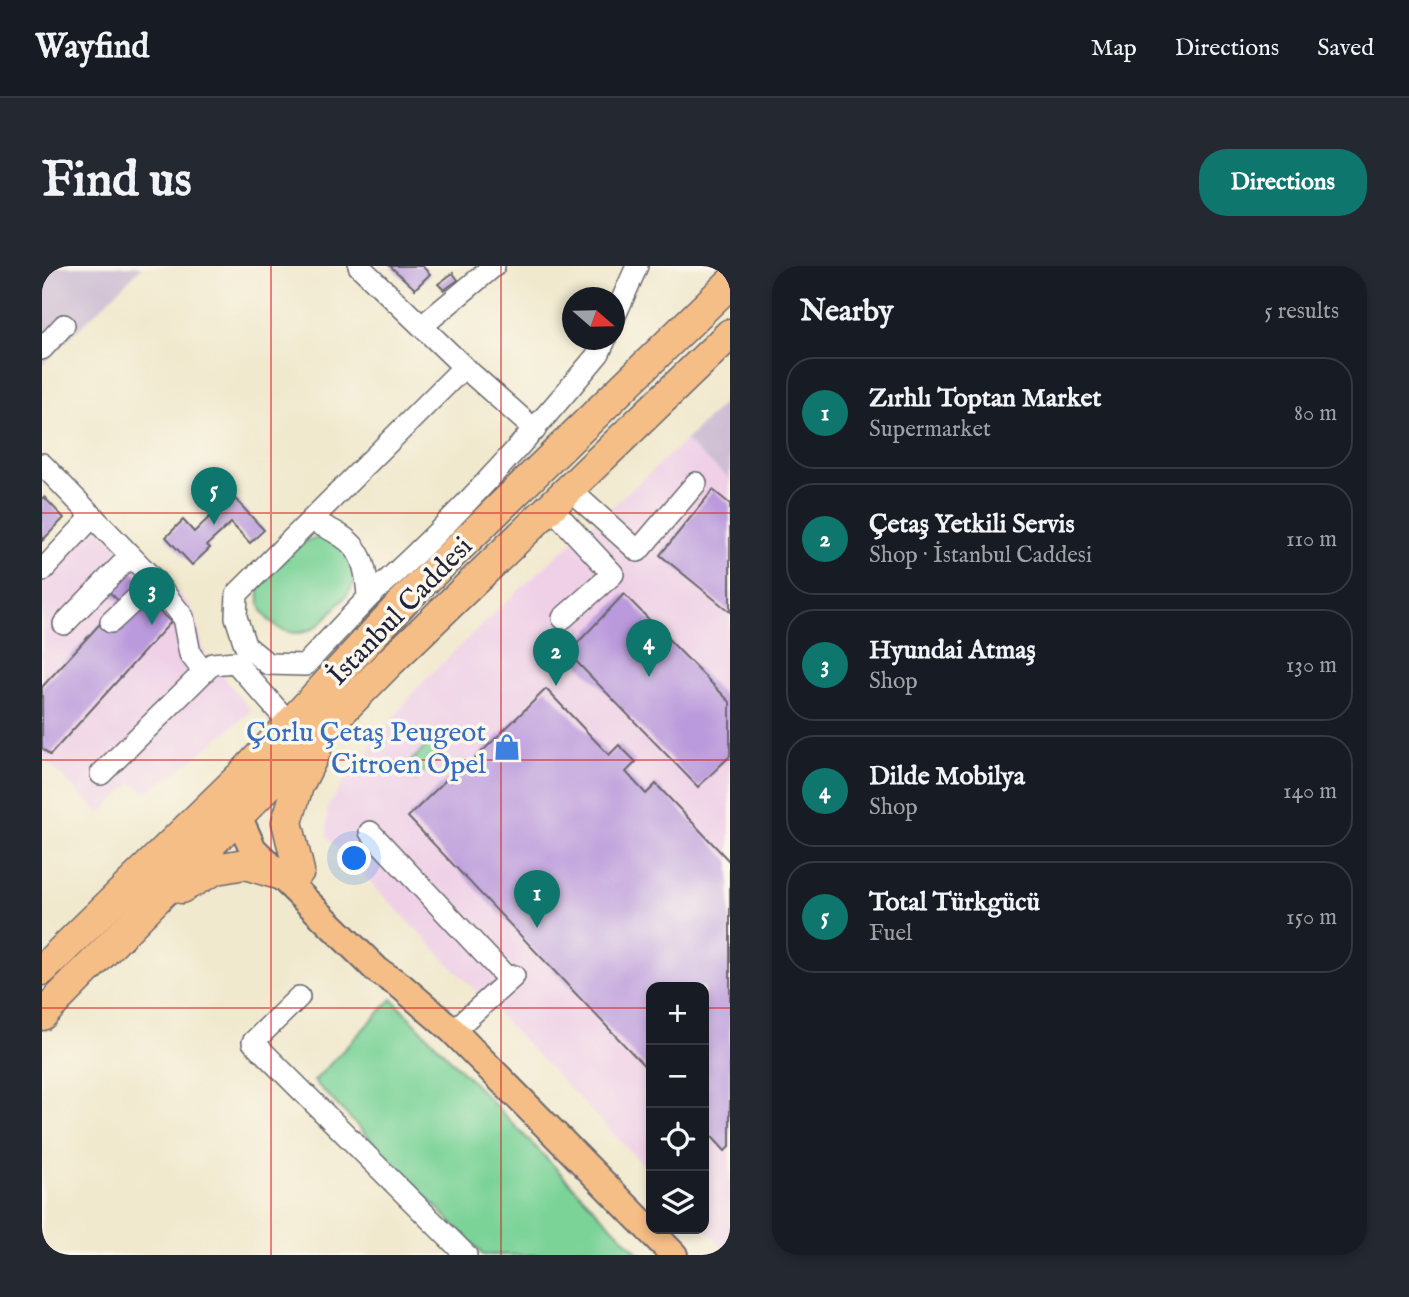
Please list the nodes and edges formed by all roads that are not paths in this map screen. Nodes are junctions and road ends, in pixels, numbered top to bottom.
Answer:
1 (359, 266) edge
2 (494, 266) edge
3 (637, 266) edge
4 (730, 283) edge
5 (625, 293) edge
6 (64, 326) dead end
7 (422, 327) junction
8 (730, 334) edge
9 (42, 349) edge
10 (600, 350) edge
11 (464, 367) junction
12 (535, 430) junction
13 (43, 467) edge
14 (696, 483) dead end
15 (559, 497) junction
16 (93, 516) junction
17 (312, 521) junction
18 (130, 556) junction
19 (42, 571) edge
20 (155, 581) junction
21 (368, 598) junction
22 (563, 618) dead end
23 (111, 622) dead end
24 (64, 624) dead end
25 (240, 653) junction
26 (204, 672) junction
27 (289, 723) junction
28 (328, 725) junction
29 (248, 769) junction
30 (101, 774) dead end
31 (239, 818) junction
32 (192, 824) junction
33 (370, 832) dead end
34 (290, 873) junction
35 (156, 901) junction
36 (42, 970) edge
37 (299, 997) dead end
38 (42, 1015) edge
39 (453, 1031) junction
40 (466, 1255) edge
41 (674, 1255) edge

1 - 7 lane
2 - 7 lane
3 - 5 lane
4 - 27 highway, İstanbul Caddesi
6 - 9 lane
7 - 11 lane
8 - 15 highway, İstanbul Caddesi
10 - 12 lane
11 - 12 lane
11 - 17 lane
12 - 21 lane
13 - 16 lane
14 - 15 lane
15 - 22 lane
15 - 28 highway, İstanbul Caddesi
16 - 18 lane
16 - 19 lane
17 - 21 lane
17 - 25 lane
18 - 20 lane
18 - 24 lane
20 - 23 lane
20 - 26 lane
21 - 25 lane
25 - 26 lane
25 - 27 lane
26 - 30 lane
27 - 29 highway, İstanbul Caddesi
28 - 31 highway, İstanbul Caddesi
28 - 34 highway
29 - 31 highway
29 - 32 highway, İstanbul Caddesi
31 - 32 highway
31 - 34 main road
31 - 35 highway, İstanbul Caddesi
32 - 36 highway, İstanbul Caddesi
33 - 39 lane
34 - 35 highway
34 - 39 main road
35 - 38 highway, İstanbul Caddesi
37 - 40 lane
39 - 41 main road

